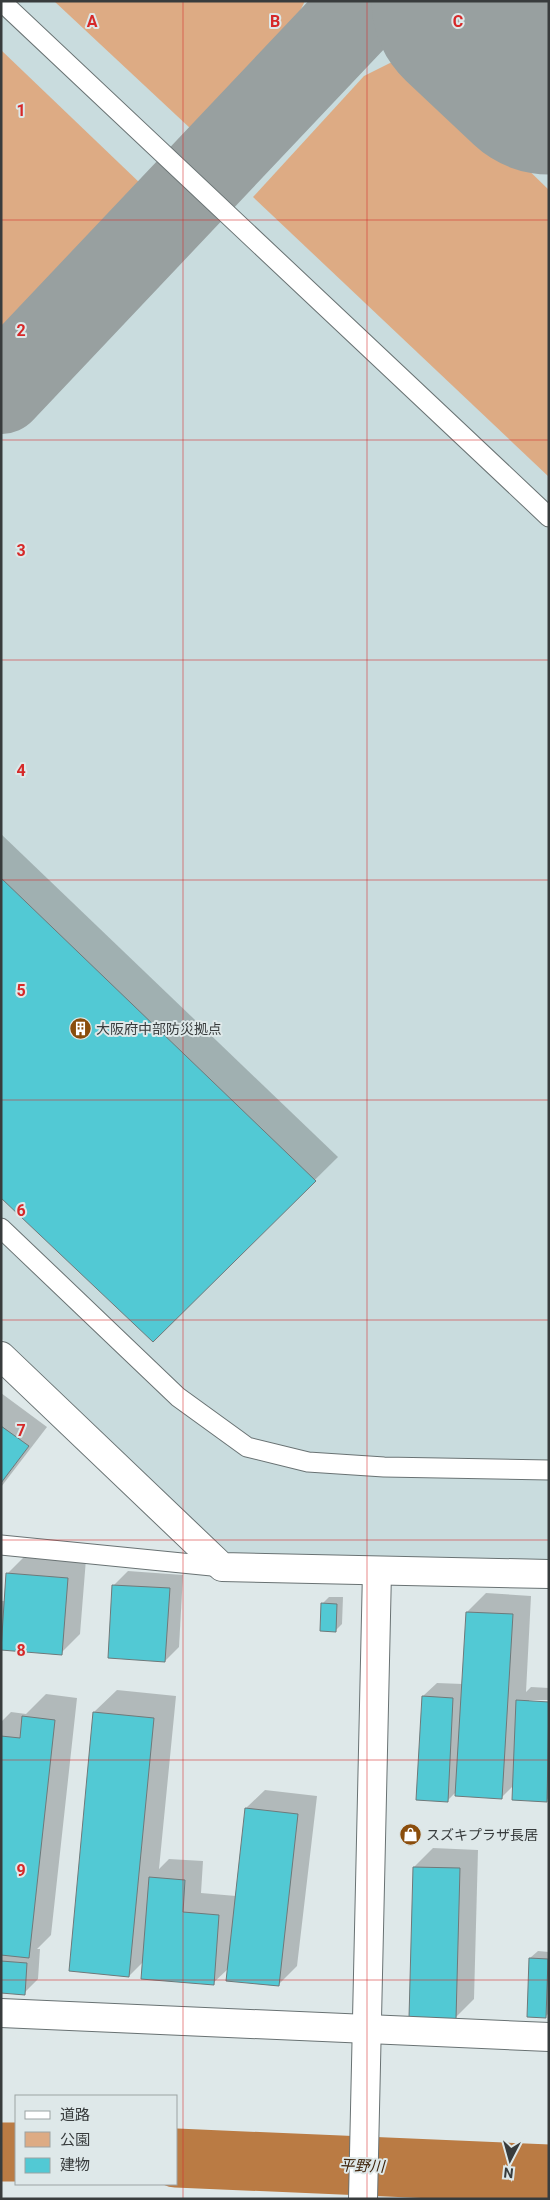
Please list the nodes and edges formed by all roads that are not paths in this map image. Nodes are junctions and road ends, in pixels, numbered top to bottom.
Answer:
1 (1, 1) edge
2 (549, 517) edge
3 (1, 1228) edge
4 (1, 1356) edge
5 (549, 1470) edge
6 (1, 1545) edge
7 (222, 1568) junction
8 (377, 1571) junction
9 (549, 1574) edge
10 (1, 2013) edge
11 (366, 2030) junction
12 (549, 2037) edge
13 (363, 2199) edge

1 - 2 lane
3 - 5 lane
4 - 7 street
6 - 7 lane
7 - 8 street
8 - 9 street
8 - 11 street
10 - 11 street
11 - 12 street
11 - 13 street

